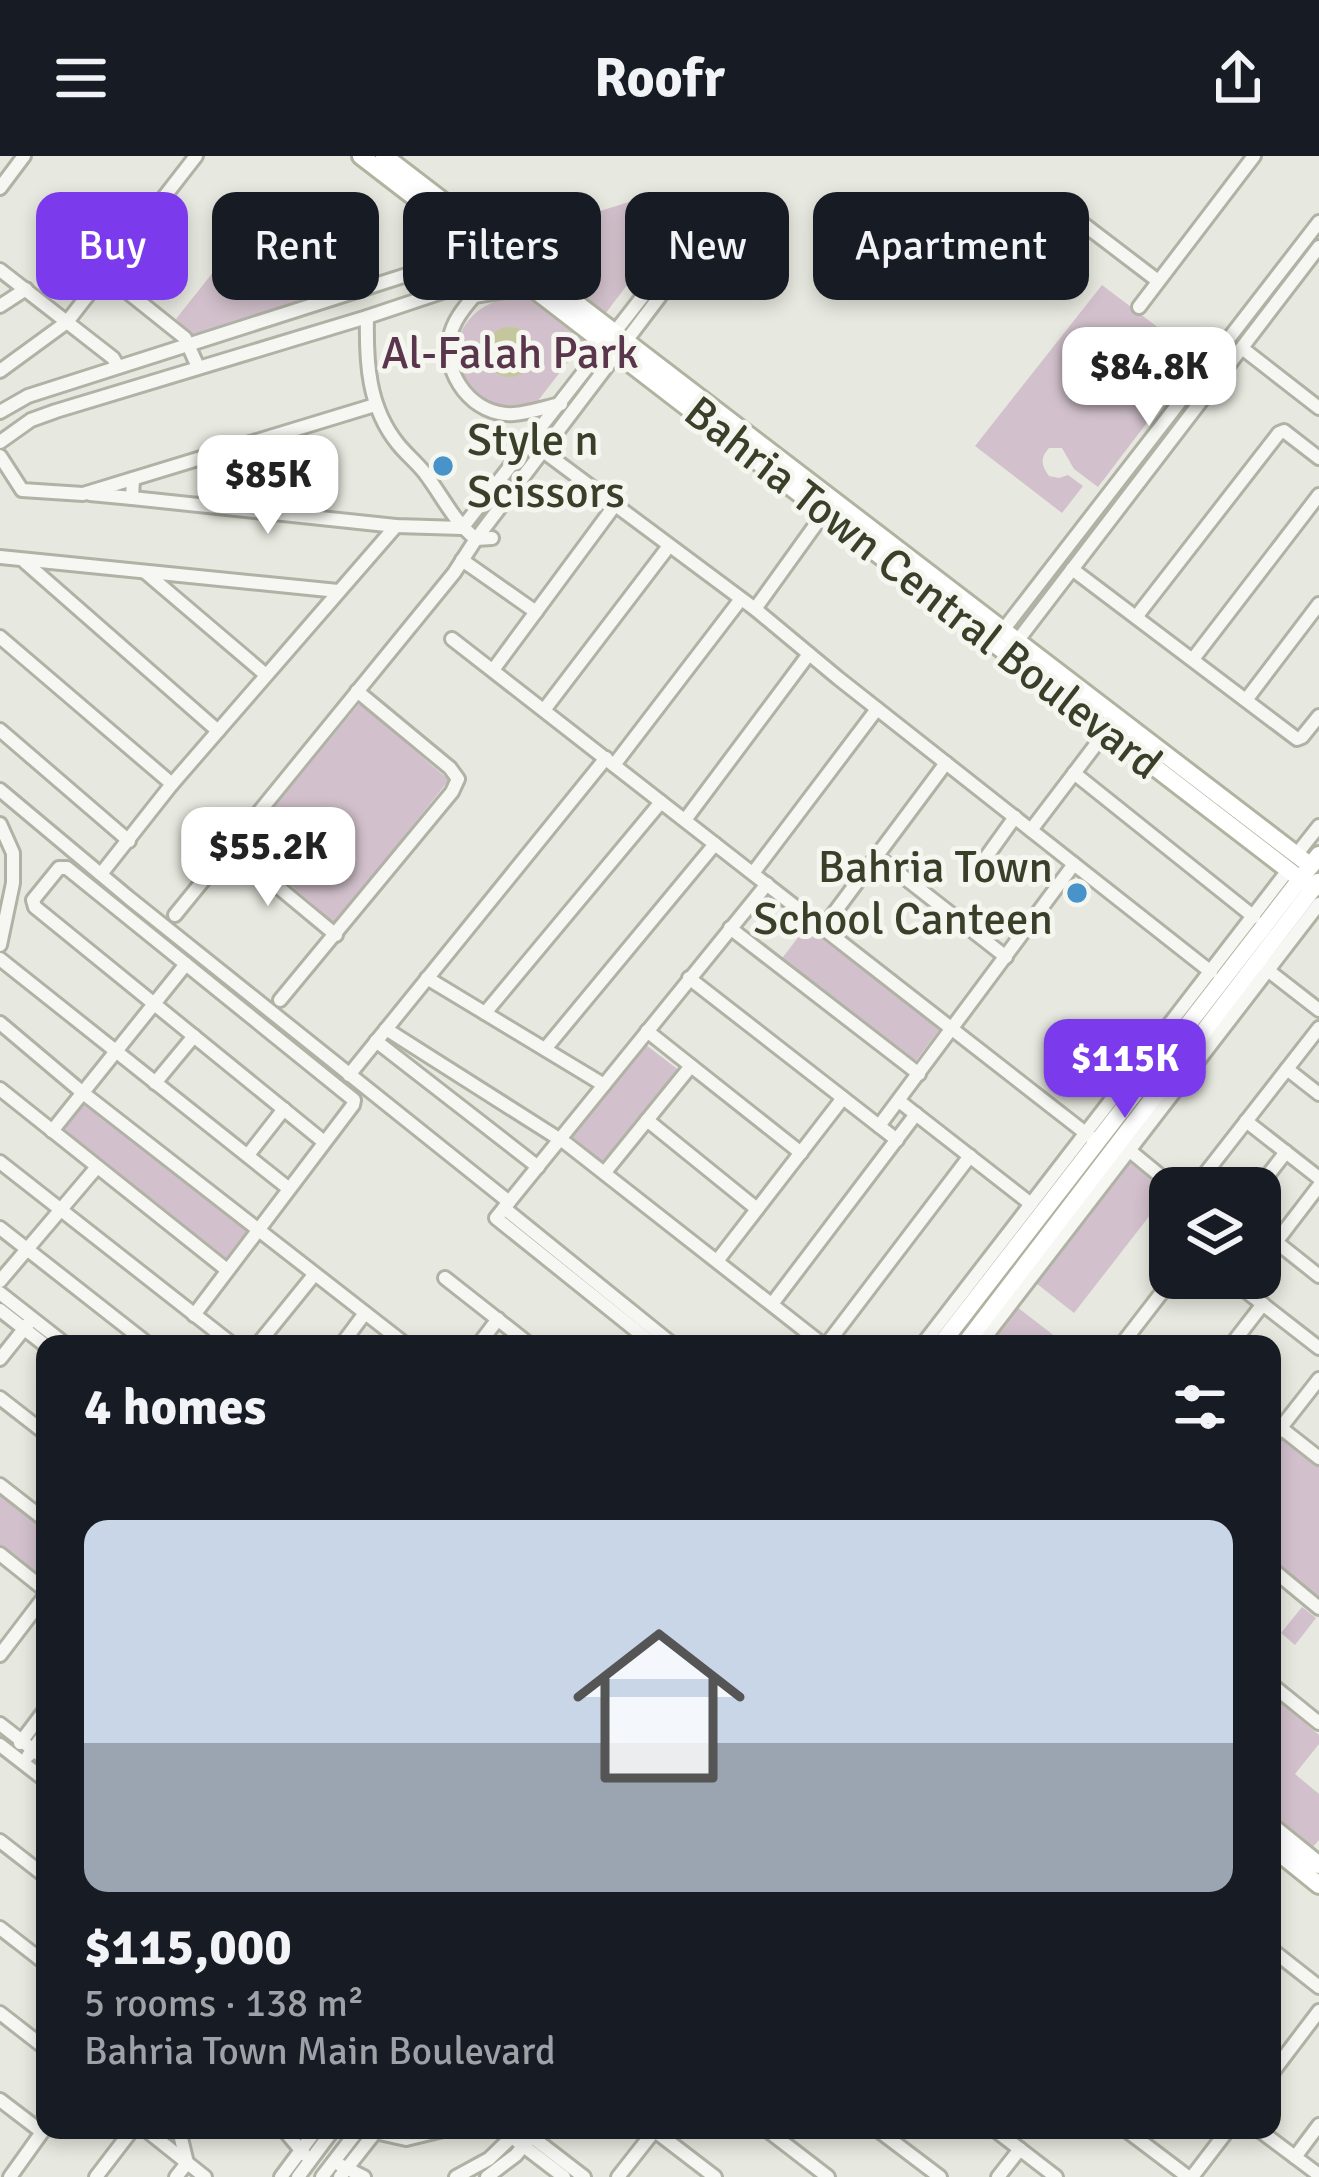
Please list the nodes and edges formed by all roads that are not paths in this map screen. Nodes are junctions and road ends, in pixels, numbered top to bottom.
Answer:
1 (24, 156) edge
2 (196, 156) edge
3 (361, 156) edge
4 (384, 156) edge
5 (1253, 156) edge
6 (0, 186) edge
7 (168, 192) edge
8 (408, 192) edge
9 (1319, 222) edge
10 (1089, 228) edge
11 (1319, 247) edge
12 (0, 270) edge
13 (403, 276) edge
14 (1158, 281) junction
15 (26, 290) junction
16 (85, 300) edge
17 (138, 300) edge
18 (413, 300) edge
19 (471, 300) edge
20 (552, 300) edge
21 (0, 306) edge
22 (1139, 307) dead end
23 (367, 317) junction
24 (68, 322) junction
25 (616, 343) junction
26 (189, 344) junction
27 (1242, 348) junction
28 (118, 367) junction
29 (198, 367) junction
30 (0, 370) edge
31 (561, 404) junction
32 (1318, 404) edge
33 (375, 405) junction
34 (0, 412) edge
35 (525, 412) junction
36 (541, 429) junction
37 (0, 442) edge
38 (543, 452) junction
39 (0, 456) edge
40 (1319, 458) edge
41 (133, 478) junction
42 (83, 494) junction
43 (1319, 495) edge
44 (132, 498) junction
45 (615, 505) junction
46 (824, 513) junction
47 (396, 526) junction
48 (462, 528) junction
49 (492, 538) dead end
50 (476, 539) junction
51 (669, 545) junction
52 (0, 557) edge
53 (23, 560) junction
54 (462, 560) junction
55 (1072, 569) junction
56 (145, 572) junction
57 (338, 591) junction
58 (741, 599) junction
59 (1319, 604) edge
60 (754, 609) junction
61 (536, 612) junction
62 (1136, 617) junction
63 (1011, 634) junction
64 (0, 637) edge
65 (452, 639) dead end
66 (808, 654) junction
67 (1193, 659) junction
68 (493, 670) junction
69 (266, 676) junction
70 (357, 692) junction
71 (1246, 700) junction
72 (877, 709) junction
73 (544, 710) junction
74 (1316, 725) edge
75 (0, 730) edge
76 (1107, 730) junction
77 (218, 731) junction
78 (610, 762) junction
79 (946, 764) junction
80 (1074, 773) junction
81 (172, 784) junction
82 (0, 790) edge
83 (662, 802) junction
84 (1015, 817) junction
85 (685, 820) junction
86 (0, 824) edge
87 (1319, 826) edge
88 (1031, 830) junction
89 (129, 841) junction
90 (715, 844) junction
91 (230, 847) junction
92 (877, 856) junction
93 (1074, 864) junction
94 (977, 870) dead end
95 (753, 873) junction
96 (101, 874) junction
97 (1308, 878) edge
98 (766, 884) junction
99 (175, 915) dead end
100 (1254, 917) junction
101 (730, 928) junction
102 (823, 928) junction
103 (336, 934) junction
104 (0, 944) edge
105 (1006, 957) junction
106 (0, 959) edge
107 (1256, 962) junction
108 (185, 964) junction
109 (1211, 972) junction
110 (428, 978) junction
111 (689, 978) junction
112 (280, 1000) dead end
113 (154, 1004) junction
114 (1319, 1010) edge
115 (485, 1013) junction
116 (0, 1023) edge
117 (953, 1028) junction
118 (1319, 1028) edge
119 (646, 1031) junction
120 (381, 1035) junction
121 (194, 1036) junction
122 (545, 1049) junction
123 (116, 1052) junction
124 (691, 1066) junction
125 (1287, 1069) junction
126 (919, 1074) junction
127 (349, 1075) junction
128 (155, 1083) junction
129 (604, 1085) junction
130 (0, 1089) edge
131 (83, 1093) junction
132 (1319, 1094) edge
133 (843, 1098) junction
134 (899, 1101) junction
135 (284, 1109) junction
136 (916, 1114) junction
137 (647, 1120) junction
138 (1246, 1121) junction
139 (880, 1126) junction
140 (52, 1131) junction
141 (560, 1139) junction
142 (897, 1140) junction
143 (324, 1142) junction
144 (1110, 1146) junction
145 (1286, 1152) junction
146 (801, 1153) junction
147 (248, 1155) junction
148 (970, 1156) junction
149 (0, 1162) edge
150 (97, 1166) junction
151 (538, 1167) junction
152 (1210, 1167) edge
153 (1274, 1167) edge
154 (1149, 1171) edge
155 (604, 1172) junction
156 (1319, 1182) edge
157 (288, 1188) junction
158 (1031, 1204) junction
159 (758, 1209) junction
160 (503, 1210) junction
161 (59, 1211) junction
162 (0, 1228) edge
163 (257, 1229) junction
164 (1281, 1235) edge
165 (1281, 1246) edge
166 (26, 1250) junction
167 (717, 1261) junction
168 (226, 1270) junction
169 (314, 1275) junction
170 (1319, 1276) edge
171 (445, 1278) dead end
172 (0, 1281) edge
173 (0, 1292) edge
174 (1157, 1299) edge
175 (1256, 1299) edge
176 (772, 1304) junction
177 (1263, 1304) junction
178 (0, 1310) edge
179 (365, 1313) junction
180 (194, 1315) junction
181 (498, 1319) junction
182 (28, 1324) junction
183 (36, 1335) edge
184 (48, 1335) edge
185 (136, 1335) edge
186 (220, 1335) edge
187 (265, 1335) edge
188 (349, 1335) edge
189 (393, 1335) edge
190 (486, 1335) edge
191 (518, 1335) edge
192 (643, 1335) edge
193 (661, 1335) edge
194 (813, 1335) edge
195 (832, 1335) edge
196 (930, 1335) edge
197 (949, 1335) edge
198 (972, 1335) edge
199 (986, 1335) edge
200 (1129, 1335) edge
201 (1239, 1335) edge
202 (1319, 1348) edge
203 (0, 1359) edge
204 (1319, 1379) edge
205 (0, 1398) edge
206 (36, 1426) edge
207 (1281, 1428) edge
208 (1281, 1437) edge
209 (1319, 1458) edge
210 (0, 1485) edge
211 (36, 1513) edge
212 (0, 1554) edge
213 (1281, 1576) edge
214 (36, 1585) edge
215 (36, 1603) edge
216 (1319, 1608) edge
217 (5, 1638) edge
218 (0, 1655) edge
219 (1281, 1692) edge
220 (1319, 1723) edge
221 (0, 1724) edge
222 (36, 1728) edge
223 (36, 1739) edge
224 (27, 1745) junction
225 (36, 1752) edge
226 (11, 1754) edge
227 (36, 1773) edge
228 (1281, 1834) edge
229 (0, 1841) edge
230 (1281, 1854) edge
231 (1319, 1865) edge
232 (36, 1869) edge
233 (1319, 1885) edge
234 (0, 1928) edge
235 (36, 1956) edge
236 (1281, 1959) edge
237 (1319, 1988) edge
238 (1319, 2012) edge
239 (0, 2013) edge
240 (36, 2041) edge
241 (1281, 2061) edge
242 (0, 2100) edge
243 (36, 2125) edge
244 (1319, 2126) edge
245 (37, 2139) edge
246 (125, 2139) edge
247 (157, 2139) edge
248 (180, 2139) edge
249 (353, 2139) edge
250 (368, 2139) edge
251 (518, 2139) edge
252 (520, 2139) edge
253 (528, 2139) edge
254 (530, 2139) edge
255 (645, 2139) edge
256 (660, 2139) edge
257 (779, 2139) edge
258 (890, 2139) edge
259 (1007, 2139) edge
260 (1138, 2139) edge
261 (1221, 2139) edge
262 (1271, 2139) edge
263 (309, 2144) edge
264 (1020, 2149) junction
265 (1295, 2157) junction
266 (187, 2163) junction
267 (334, 2172) edge
268 (1319, 2175) edge
269 (10, 2177) edge
270 (96, 2177) edge
271 (176, 2177) edge
272 (206, 2177) edge
273 (281, 2177) edge
274 (298, 2177) edge
275 (364, 2177) edge
276 (456, 2177) edge
277 (487, 2177) edge
278 (564, 2177) edge
279 (584, 2177) edge
280 (618, 2177) edge
281 (715, 2177) edge
282 (828, 2177) edge
283 (940, 2177) edge
284 (998, 2177) edge
285 (1056, 2177) edge
286 (1190, 2177) edge

1 - 6 street
2 - 7 street
3 - 8 main road, Bahria Town Central Boulevard
4 - 25 main road, Bahria Town Central Boulevard
5 - 14 street
9 - 63 street
10 - 14 street
11 - 27 street
12 - 15 street
13 - 26 street
14 - 22 street
15 - 21 street
15 - 24 street
16 - 24 street
17 - 26 street
18 - 23 street
19 - 35 street
20 - 25 main road, Bahria Town Central Boulevard
23 - 29 street
23 - 33 street
24 - 28 street
24 - 30 street
25 - 25 street
25 - 31 street
25 - 38 street
25 - 46 main road, Bahria Town Central Boulevard
25 - 63 main road, Bahria Town Central Boulevard
26 - 28 street
26 - 29 street
27 - 32 street
27 - 55 street
28 - 34 street
29 - 37 street
31 - 35 street
31 - 36 street
33 - 41 street
33 - 48 street
35 - 36 street
36 - 48 street
38 - 45 street
38 - 50 street
39 - 42 street
40 - 62 street
41 - 42 street
41 - 44 street
42 - 44 street
43 - 67 street
44 - 47 street
45 - 51 street
45 - 61 street
46 - 60 street
46 - 76 main road, Bahria Town Central Boulevard
47 - 48 street
47 - 57 street
48 - 50 street
49 - 50 street
50 - 54 street
51 - 58 street
51 - 73 street
52 - 53 street
53 - 56 street
53 - 77 street
54 - 61 street
54 - 70 street
55 - 62 street
55 - 63 street
56 - 57 street
56 - 69 street
57 - 69 street
58 - 60 street
58 - 78 street
59 - 71 street
60 - 66 street
61 - 68 street
62 - 67 street
63 - 97 main road, Bahria Town Central Boulevard
64 - 81 street
65 - 68 street
66 - 72 street
66 - 85 street
67 - 71 street
68 - 73 street
69 - 77 street
70 - 91 street
70 - 103 street
71 - 74 street
72 - 79 street
72 - 95 street
73 - 78 street
75 - 89 street
76 - 80 street
76 - 97 main road, Bahria Town Central Boulevard
77 - 81 street
78 - 83 street
78 - 110 street
79 - 84 street
79 - 92 street
80 - 88 street
80 - 100 street
81 - 89 street
82 - 96 street
83 - 85 street
83 - 115 street
84 - 88 street
84 - 94 street
85 - 90 street
86 - 104 street
87 - 97 street
88 - 93 street
89 - 96 street
90 - 95 street
90 - 122 street
91 - 99 street
91 - 103 street
92 - 102 street
92 - 105 street
93 - 105 street
93 - 109 street
95 - 98 street
96 - 127 street
97 - 100 street
97 - 107 main road
97 - 107 street
98 - 101 street
98 - 102 street
100 - 109 street
101 - 111 street
101 - 126 street
102 - 117 street
103 - 112 street
105 - 117 street
106 - 123 street
107 - 114 street
107 - 144 main road
107 - 144 street
108 - 113 street
108 - 113 street
108 - 143 street
109 - 144 street
110 - 115 street
110 - 120 street
111 - 119 street
111 - 133 street
113 - 121 street
113 - 123 street
115 - 122 street
116 - 131 street
117 - 126 street
117 - 144 street
118 - 125 street
119 - 124 street
119 - 129 street
120 - 127 street
120 - 141 street
120 - 151 street
121 - 128 street
121 - 135 street
122 - 129 street
123 - 128 street
123 - 131 street
124 - 137 street
124 - 146 street
125 - 132 street
125 - 138 street
126 - 134 street
127 - 160 street
128 - 147 street
129 - 141 street
130 - 140 street
131 - 140 street
131 - 163 street
133 - 139 street
133 - 146 street
134 - 136 street
134 - 139 street
135 - 143 street
135 - 147 street
136 - 142 street
136 - 148 street
137 - 155 street
137 - 159 street
138 - 145 street
138 - 152 street
139 - 142 street
140 - 150 street
141 - 151 street
141 - 155 street
142 - 176 street
143 - 157 street
144 - 154 street
144 - 158 street
144 - 197 main road
144 - 198 main road
144 - 199 street
145 - 153 street
145 - 156 street
146 - 159 street
147 - 157 street
148 - 158 street
148 - 195 street
149 - 161 street
150 - 161 street
150 - 168 street
151 - 160 street
155 - 167 street
156 - 164 street
157 - 163 street
158 - 196 street
159 - 167 street
160 - 192 street
160 - 193 street
161 - 166 street
161 - 180 street
162 - 166 street
163 - 168 street
163 - 169 street
165 - 170 street
166 - 172 street
166 - 185 street
167 - 176 street
168 - 180 street
169 - 179 street
169 - 187 street
171 - 181 street
173 - 182 street
174 - 200 street
175 - 177 street
176 - 194 street
177 - 201 street
177 - 202 street
178 - 182 street
179 - 188 street
179 - 189 street
180 - 186 street
181 - 190 street
181 - 191 street
182 - 183 street
182 - 184 street
182 - 203 street
204 - 207 street
205 - 206 street
208 - 209 street
210 - 211 street
212 - 214 street
213 - 216 street
215 - 217 street
217 - 218 street
219 - 220 street
221 - 224 street
222 - 224 street
223 - 224 street
224 - 225 street
224 - 226 street
226 - 227 street
228 - 231 main road
229 - 232 street
230 - 233 main road
234 - 235 street
236 - 237 street
238 - 241 street
239 - 240 street
242 - 243 street
244 - 265 street
245 - 269 street
246 - 270 street
247 - 266 street
248 - 266 street
249 - 267 street
250 - 267 street
251 - 276 street
252 - 277 street
253 - 278 street
254 - 279 street
255 - 280 street
256 - 281 street
257 - 282 street
258 - 283 street
259 - 264 street
260 - 286 street
261 - 286 street
262 - 265 street
263 - 273 street
263 - 274 street
264 - 284 street
264 - 285 street
265 - 268 street
266 - 271 street
266 - 272 street
267 - 275 street

